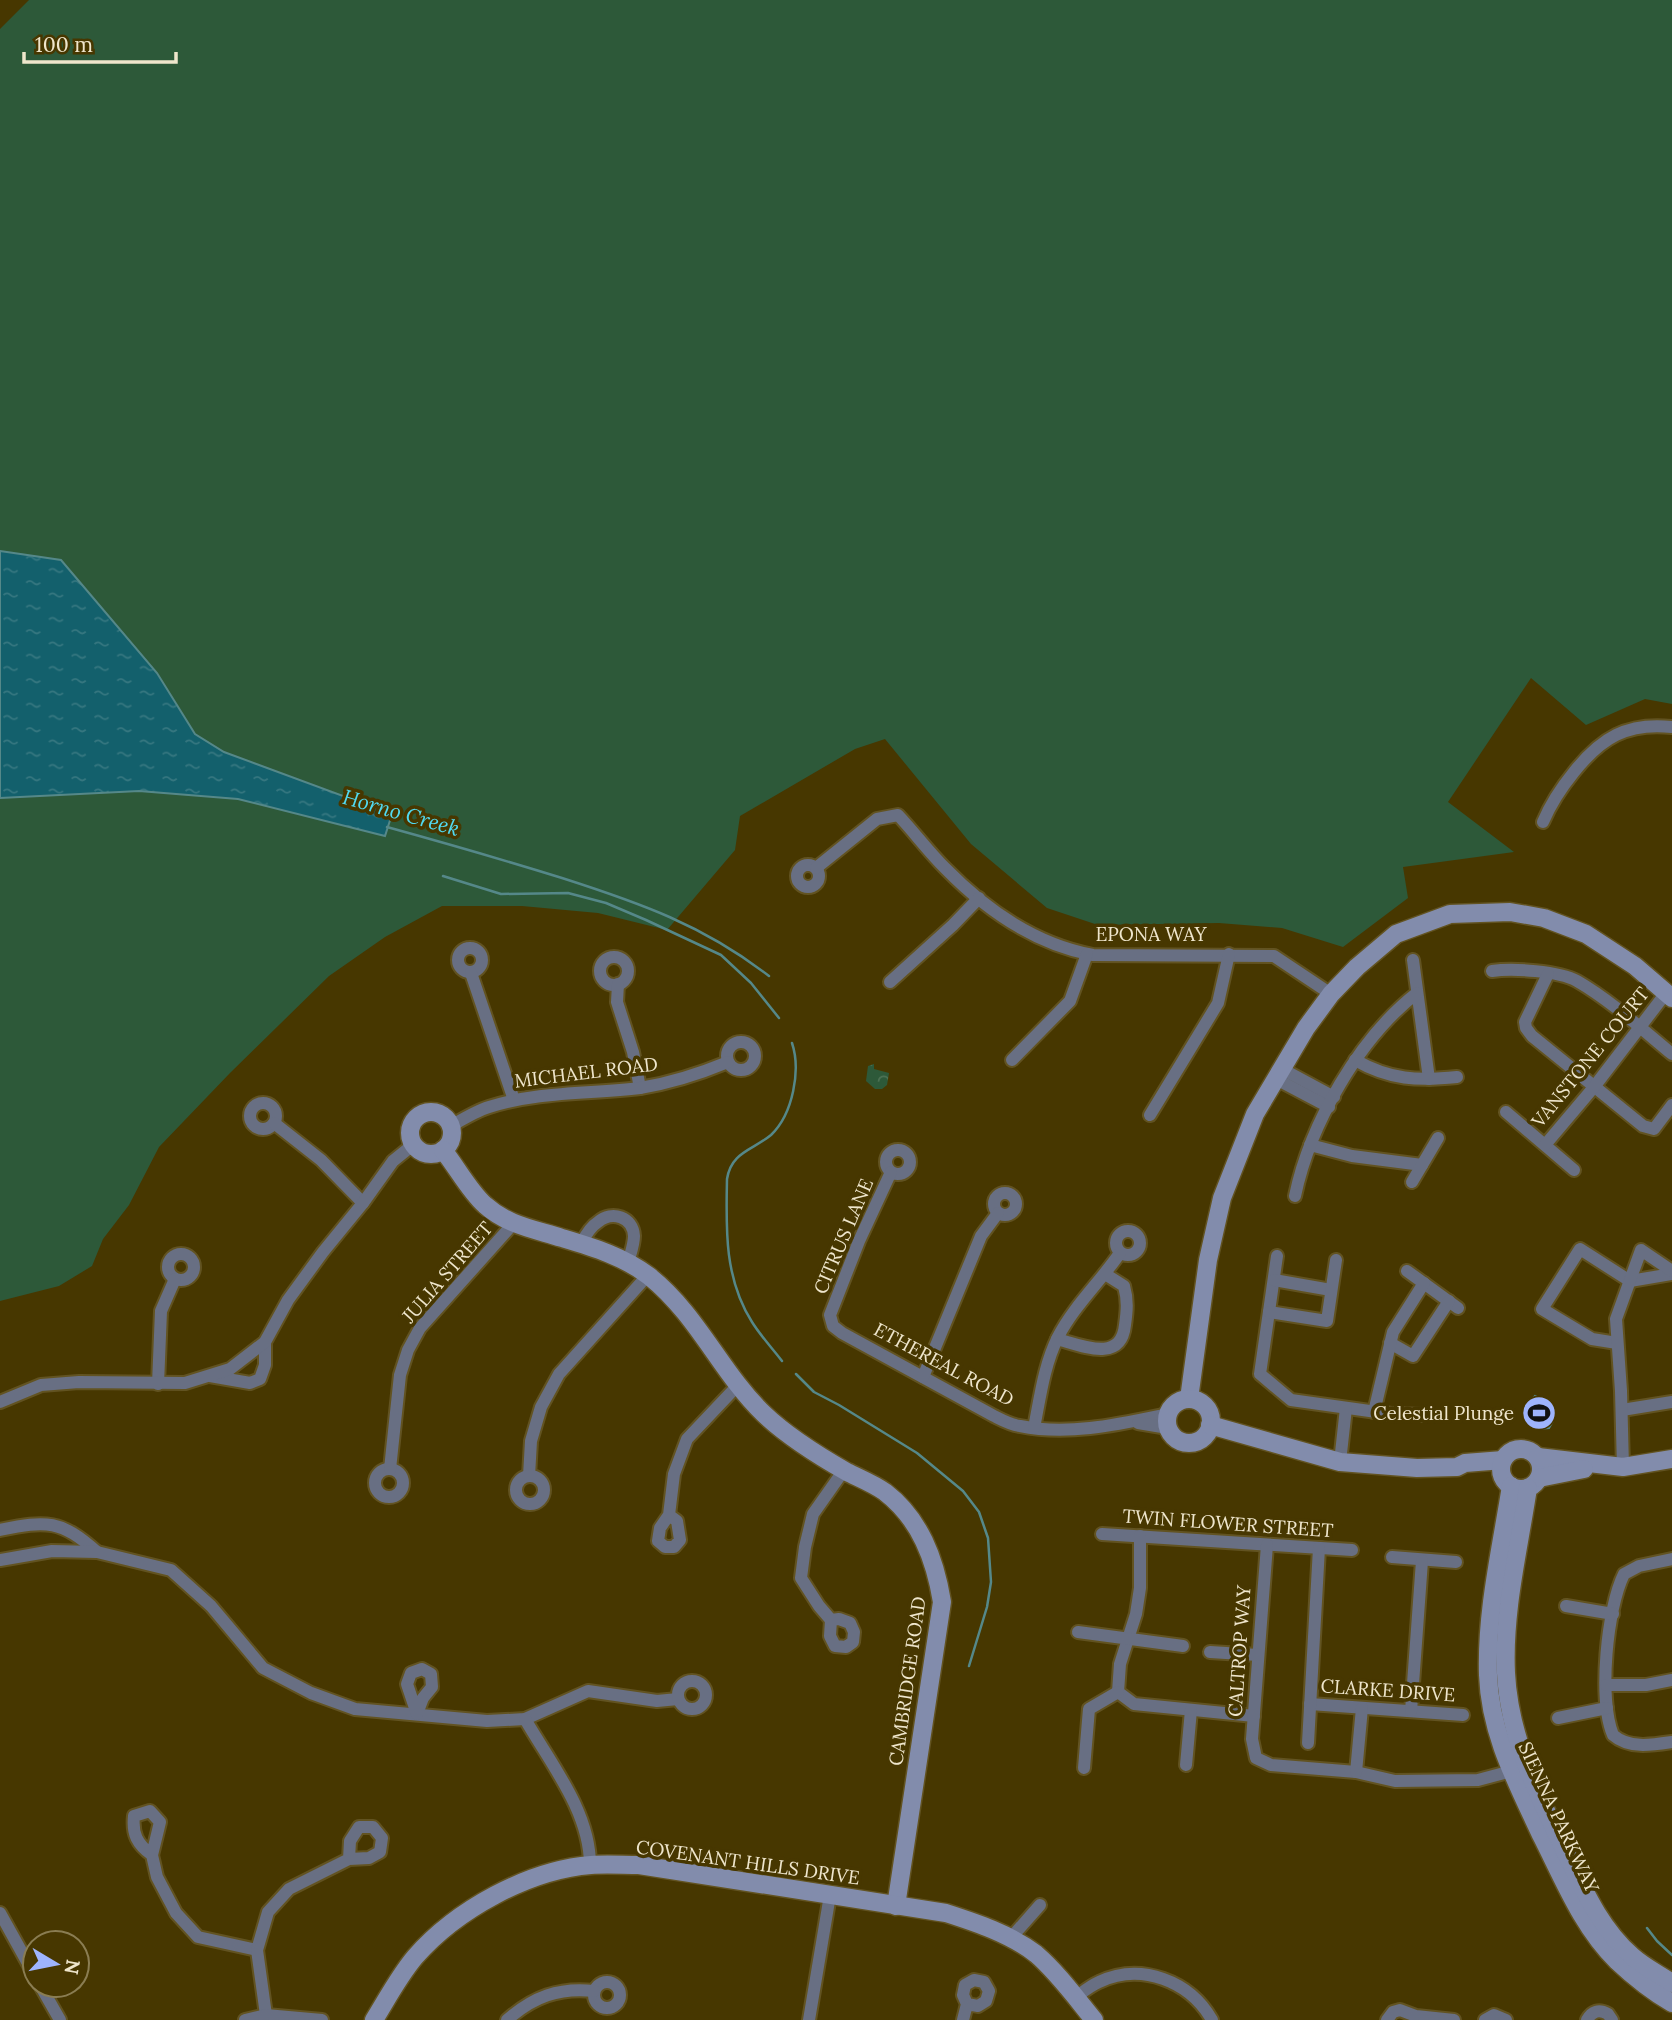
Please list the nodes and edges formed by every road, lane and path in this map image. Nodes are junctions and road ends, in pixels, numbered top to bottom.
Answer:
1 (1672, 727) edge
2 (1543, 822) dead end
3 (816, 868) dead end
4 (979, 898) junction
5 (1087, 954) junction
6 (1229, 954) junction
7 (1413, 960) dead end
8 (1492, 971) dead end
9 (471, 973) dead end
10 (1548, 974) junction
11 (890, 982) dead end
12 (618, 984) dead end
13 (1417, 993) junction
14 (1331, 994) junction
15 (1669, 995) edge
16 (1639, 1026) junction
17 (1672, 1054) edge
18 (1012, 1060) dead end
19 (1355, 1060) junction
20 (728, 1062) dead end
21 (1279, 1074) junction
22 (1457, 1077) dead end
23 (1429, 1079) junction
24 (640, 1087) junction
25 (1594, 1087) junction
26 (514, 1100) junction
27 (1332, 1102) junction
28 (1672, 1105) edge
29 (1506, 1112) dead end
30 (1150, 1115) dead end
31 (274, 1123) dead end
32 (451, 1126) junction
33 (1438, 1138) dead end
34 (414, 1144) junction
35 (1310, 1145) junction
36 (1545, 1145) junction
37 (443, 1150) junction
38 (1422, 1165) junction
39 (1574, 1170) dead end
40 (891, 1172) dead end
41 (1412, 1182) dead end
42 (1295, 1196) dead end
43 (363, 1203) junction
44 (998, 1213) dead end
45 (513, 1224) junction
46 (581, 1244) junction
47 (1120, 1253) dead end
48 (1277, 1256) dead end
49 (1336, 1260) dead end
50 (628, 1263) junction
51 (1406, 1271) dead end
52 (1672, 1272) edge
53 (1105, 1274) junction
54 (648, 1275) junction
55 (175, 1279) dead end
56 (1274, 1280) junction
57 (1630, 1281) junction
58 (1424, 1283) junction
59 (1331, 1290) junction
60 (1269, 1312) junction
61 (830, 1315) joint
62 (1057, 1339) junction
63 (265, 1342) junction
64 (1390, 1343) junction
65 (1617, 1343) junction
66 (210, 1376) junction
67 (923, 1377) junction
68 (158, 1384) junction
69 (739, 1384) junction
70 (1189, 1399) junction
71 (0, 1402) edge
72 (1672, 1402) edge
73 (1346, 1408) junction
74 (1622, 1410) junction
75 (1374, 1412) junction
76 (1427, 1415) dead end
77 (1168, 1421) junction
78 (1210, 1425) junction
79 (1034, 1428) junction
80 (1538, 1457) junction
81 (1672, 1459) edge
82 (1340, 1462) junction
83 (1502, 1465) junction
84 (1602, 1466) junction
85 (1623, 1467) junction
86 (390, 1469) dead end
87 (844, 1470) junction
88 (529, 1476) dead end
89 (1526, 1484) junction
90 (669, 1515) dead end
91 (0, 1530) edge
92 (1102, 1534) dead end
93 (1140, 1536) junction
94 (1267, 1545) junction
95 (1319, 1548) junction
96 (1352, 1550) dead end
97 (97, 1552) junction
98 (1392, 1557) dead end
99 (1672, 1559) edge
100 (0, 1560) edge
101 (1422, 1561) junction
102 (1456, 1562) dead end
103 (1566, 1606) dead end
104 (1613, 1614) junction
105 (831, 1620) dead end
106 (1078, 1632) dead end
107 (1130, 1639) junction
108 (1182, 1646) dead end
109 (1210, 1651) dead end
110 (1258, 1656) junction
111 (1672, 1680) edge
112 (1606, 1685) junction
113 (1118, 1692) junction
114 (678, 1699) dead end
115 (1310, 1704) junction
116 (1362, 1708) junction
117 (1606, 1708) junction
118 (1191, 1710) junction
119 (1411, 1711) junction
120 (1463, 1715) dead end
121 (1254, 1716) junction
122 (1558, 1718) dead end
123 (525, 1720) junction
124 (1672, 1742) edge
125 (1307, 1743) dead end
126 (1186, 1765) dead end
127 (1084, 1768) dead end
128 (1518, 1770) junction
129 (1356, 1772) junction
130 (152, 1855) dead end
131 (349, 1859) dead end
132 (590, 1865) junction
133 (830, 1895) junction
134 (1040, 1905) dead end
135 (896, 1906) junction
136 (0, 1913) edge
137 (1010, 1939) junction
138 (257, 1950) junction
139 (21, 1951) edge
140 (1672, 1983) edge
141 (594, 1991) dead end
142 (1076, 1997) junction
143 (48, 1999) edge
144 (1672, 2003) edge
145 (967, 2004) dead end
146 (265, 2015) junction
147 (60, 2020) edge
148 (245, 2020) edge
149 (322, 2020) edge
150 (374, 2020) edge
151 (507, 2020) edge
152 (809, 2020) edge
153 (963, 2020) edge
154 (1094, 2020) edge
155 (1212, 2020) edge
156 (1387, 2020) edge
157 (1454, 2020) edge
158 (1485, 2020) edge
159 (1506, 2020) edge
160 (1587, 2020) edge
161 (1612, 2020) edge

1 - 2 street
3 - 4 street, EPONA WAY
4 - 5 street, EPONA WAY
4 - 11 street
5 - 6 street, EPONA WAY
5 - 18 street
6 - 14 street, EPONA WAY
6 - 30 street
7 - 13 street
8 - 10 street
9 - 26 street
10 - 16 street
10 - 25 street
12 - 24 street
13 - 19 street
13 - 23 street
14 - 15 street
14 - 21 street
15 - 16 street, VANSTONE COURT
16 - 17 street
16 - 25 street, VANSTONE COURT
19 - 23 street
19 - 27 street
20 - 24 street, MICHAEL ROAD
21 - 27 street
21 - 70 street
22 - 23 street
24 - 26 street, MICHAEL ROAD
25 - 28 street
25 - 36 street, VANSTONE COURT
26 - 32 street, MICHAEL ROAD
27 - 35 street
29 - 36 street
31 - 43 street
32 - 34 street
32 - 37 street
33 - 38 street
34 - 37 street
34 - 43 street
35 - 38 street
35 - 42 street
36 - 39 street
37 - 45 street, CAMBRIDGE ROAD
38 - 41 street
40 - 61 street, CITRUS LANE
43 - 63 street
44 - 67 street
45 - 46 street, CAMBRIDGE ROAD
45 - 86 street, JULIA STREET
46 - 50 street, CAMBRIDGE ROAD
46 - 50 street
47 - 53 street
48 - 56 street
49 - 59 street
50 - 54 street, CAMBRIDGE ROAD
51 - 58 street
52 - 57 street
52 - 57 street
53 - 62 street
53 - 62 street
54 - 69 street, CAMBRIDGE ROAD
54 - 88 street
55 - 68 street
56 - 59 street
56 - 60 street
57 - 65 street
57 - 65 street
58 - 64 street
58 - 64 street
59 - 60 street
60 - 73 street
61 - 67 street, ETHEREAL ROAD
62 - 79 street
63 - 66 street
63 - 66 street
64 - 75 street
65 - 74 street
66 - 68 street
67 - 79 street, ETHEREAL ROAD
68 - 71 street
69 - 87 street, CAMBRIDGE ROAD
69 - 90 street
70 - 77 street
70 - 78 street
72 - 74 street
73 - 75 street
73 - 82 street
74 - 85 street
75 - 76 street
77 - 78 street
77 - 79 street, ETHEREAL ROAD
78 - 82 street
80 - 83 street
80 - 84 street
80 - 89 street
81 - 85 street
82 - 83 street
83 - 89 street
84 - 85 street
84 - 89 street
87 - 105 street
87 - 135 street, CAMBRIDGE ROAD
89 - 128 street, SIENNA PARKWAY
91 - 97 street
92 - 93 street, TWIN FLOWER STREET
93 - 94 street, TWIN FLOWER STREET
93 - 107 street
94 - 95 street, TWIN FLOWER STREET
94 - 110 street, CALTROP WAY
95 - 96 street, TWIN FLOWER STREET
95 - 115 street
97 - 100 street
97 - 123 street
98 - 101 street
99 - 104 street
101 - 102 street
101 - 119 street
103 - 104 street
104 - 112 street
106 - 107 street
107 - 108 street
107 - 113 street
109 - 110 street
110 - 121 street, CALTROP WAY
111 - 112 street
112 - 117 street
113 - 118 street
113 - 127 street
114 - 123 street
115 - 116 street, CLARKE DRIVE
115 - 125 street
116 - 119 street, CLARKE DRIVE
116 - 129 street
117 - 122 street
117 - 124 street
118 - 121 street
118 - 126 street
119 - 120 street, CLARKE DRIVE
121 - 129 street, CALTROP WAY
123 - 132 street
128 - 129 street
128 - 140 street, SIENNA PARKWAY
128 - 144 street, SIENNA PARKWAY
130 - 138 street
131 - 138 street
132 - 133 street, COVENANT HILLS DRIVE
132 - 150 street, COVENANT HILLS DRIVE
133 - 135 street, COVENANT HILLS DRIVE
133 - 152 street
134 - 137 street
135 - 137 street, COVENANT HILLS DRIVE
136 - 139 street
137 - 142 street, COVENANT HILLS DRIVE
138 - 146 street
141 - 151 street
142 - 154 street, COVENANT HILLS DRIVE
142 - 155 street
143 - 147 street
145 - 153 street
146 - 148 street
146 - 149 street
156 - 157 street
158 - 159 street
160 - 161 street

